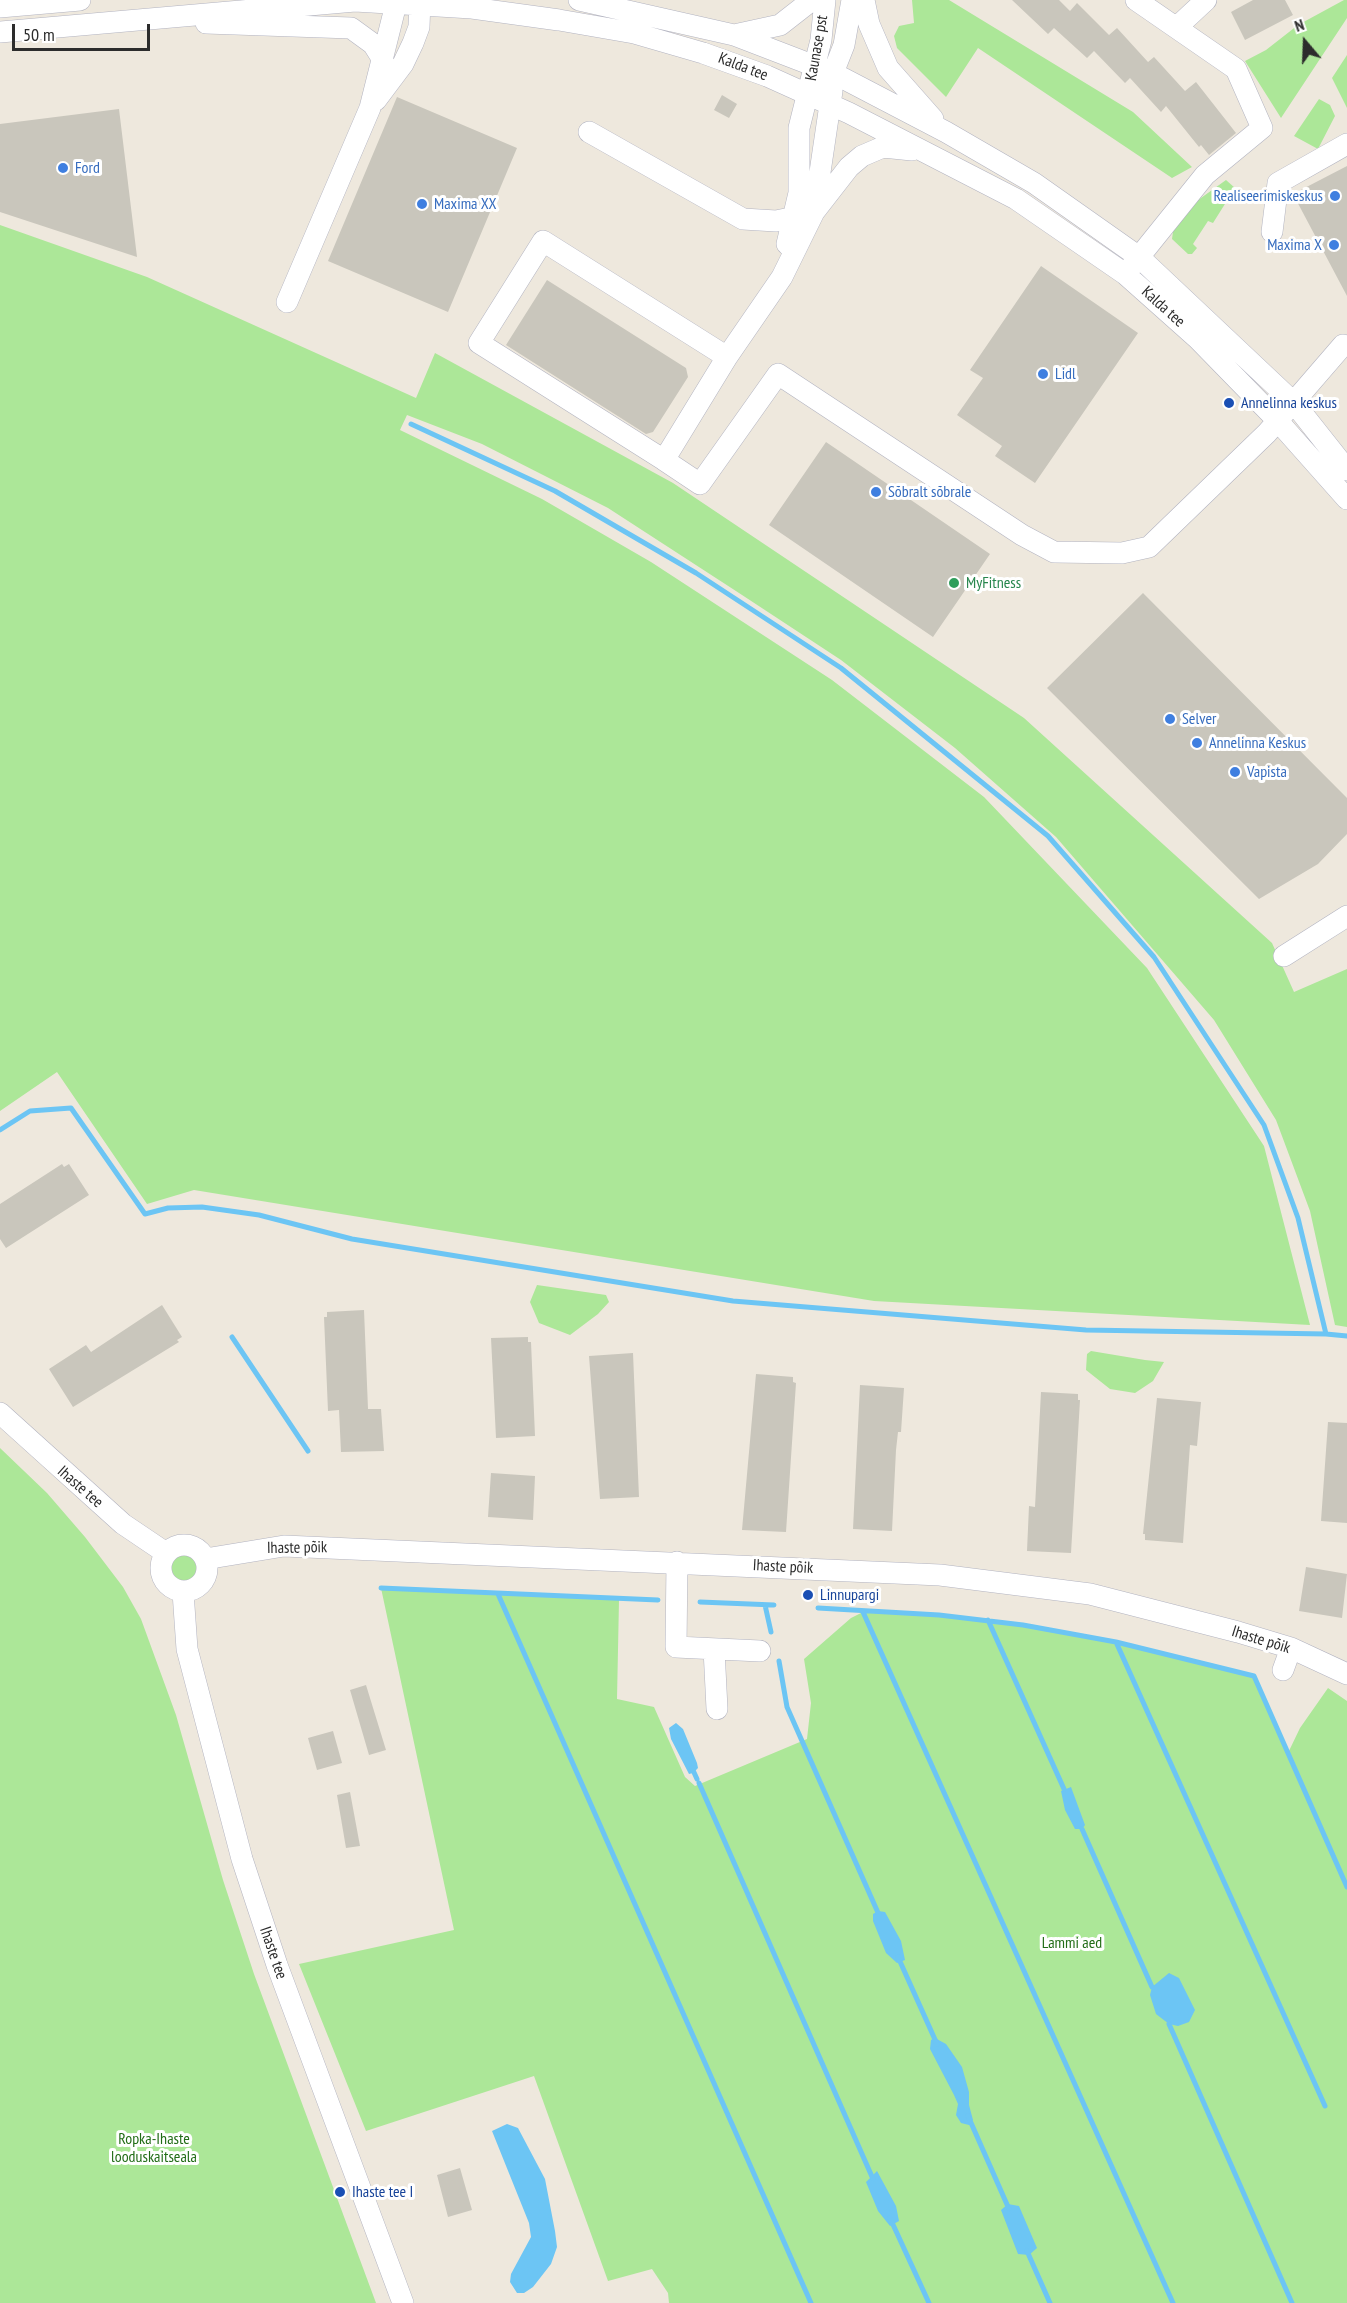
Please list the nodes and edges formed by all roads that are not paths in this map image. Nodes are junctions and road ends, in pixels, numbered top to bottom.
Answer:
1 (80, 0) edge
2 (579, 0) edge
3 (812, 0) edge
4 (825, 0) edge
5 (852, 0) edge
6 (864, 0) edge
7 (1136, 0) edge
8 (1206, 0) edge
9 (56, 1) edge
10 (397, 2) edge
11 (421, 2) edge
12 (0, 7) edge
13 (180, 15) junction
14 (1176, 27) junction
15 (61, 28) junction
16 (0, 32) edge
17 (734, 35) junction
18 (383, 60) junction
19 (824, 70) junction
20 (808, 94) junction
21 (831, 104) junction
22 (370, 108) junction
23 (589, 132) dead end
24 (946, 132) junction
25 (1347, 144) edge
26 (930, 154) junction
27 (804, 215) junction
28 (1272, 232) dead end
29 (1139, 257) junction
30 (1125, 274) junction
31 (287, 302) dead end
32 (1347, 346) edge
33 (727, 357) junction
34 (1294, 403) junction
35 (1276, 419) junction
36 (664, 460) junction
37 (1347, 470) edge
38 (1347, 499) edge
39 (1347, 916) edge
40 (1284, 956) dead end
41 (0, 1413) edge
42 (166, 1552) junction
43 (205, 1559) junction
44 (677, 1562) junction
45 (183, 1592) junction
46 (1291, 1648) junction
47 (714, 1649) junction
48 (759, 1651) dead end
49 (1283, 1670) dead end
50 (1347, 1674) edge
51 (717, 1709) dead end
52 (403, 2303) edge

1 - 9 street
2 - 17 street, Kalda tee
3 - 17 street
4 - 19 street, Kaunase pst
5 - 19 street, Kaunase pst
6 - 24 street
7 - 14 street
8 - 14 street
9 - 12 street
9 - 15 street
10 - 11 street, Kalda tee
10 - 13 street, Kalda tee
10 - 18 street
11 - 20 street, Kalda tee
11 - 22 street
13 - 15 street, Kalda tee
13 - 18 street
14 - 29 street
15 - 16 street, Kalda tee
17 - 19 street, Kalda tee
18 - 22 street
19 - 20 street, Kaunase pst
19 - 21 street
19 - 24 street, Kalda tee
20 - 21 street, Kalda tee
20 - 27 street
21 - 26 street, Kalda tee
21 - 27 street
22 - 31 street
23 - 27 street
24 - 29 street, Kalda tee
25 - 28 street
26 - 27 street
26 - 30 street, Kalda tee
27 - 33 street
29 - 30 street
29 - 34 street, Kalda tee
30 - 35 street, Kalda tee
32 - 34 street
33 - 36 street
33 - 36 street
34 - 35 street
34 - 37 street, Kalda tee
35 - 36 street
35 - 38 street, Kalda tee
39 - 40 street
41 - 42 street, Ihaste tee
42 - 43 street
42 - 45 street
43 - 44 street, Ihaste põik
43 - 45 street
44 - 46 street, Ihaste põik
44 - 47 street
45 - 52 street, Ihaste tee
46 - 49 street
46 - 50 street, Ihaste põik
47 - 48 street
47 - 51 street

